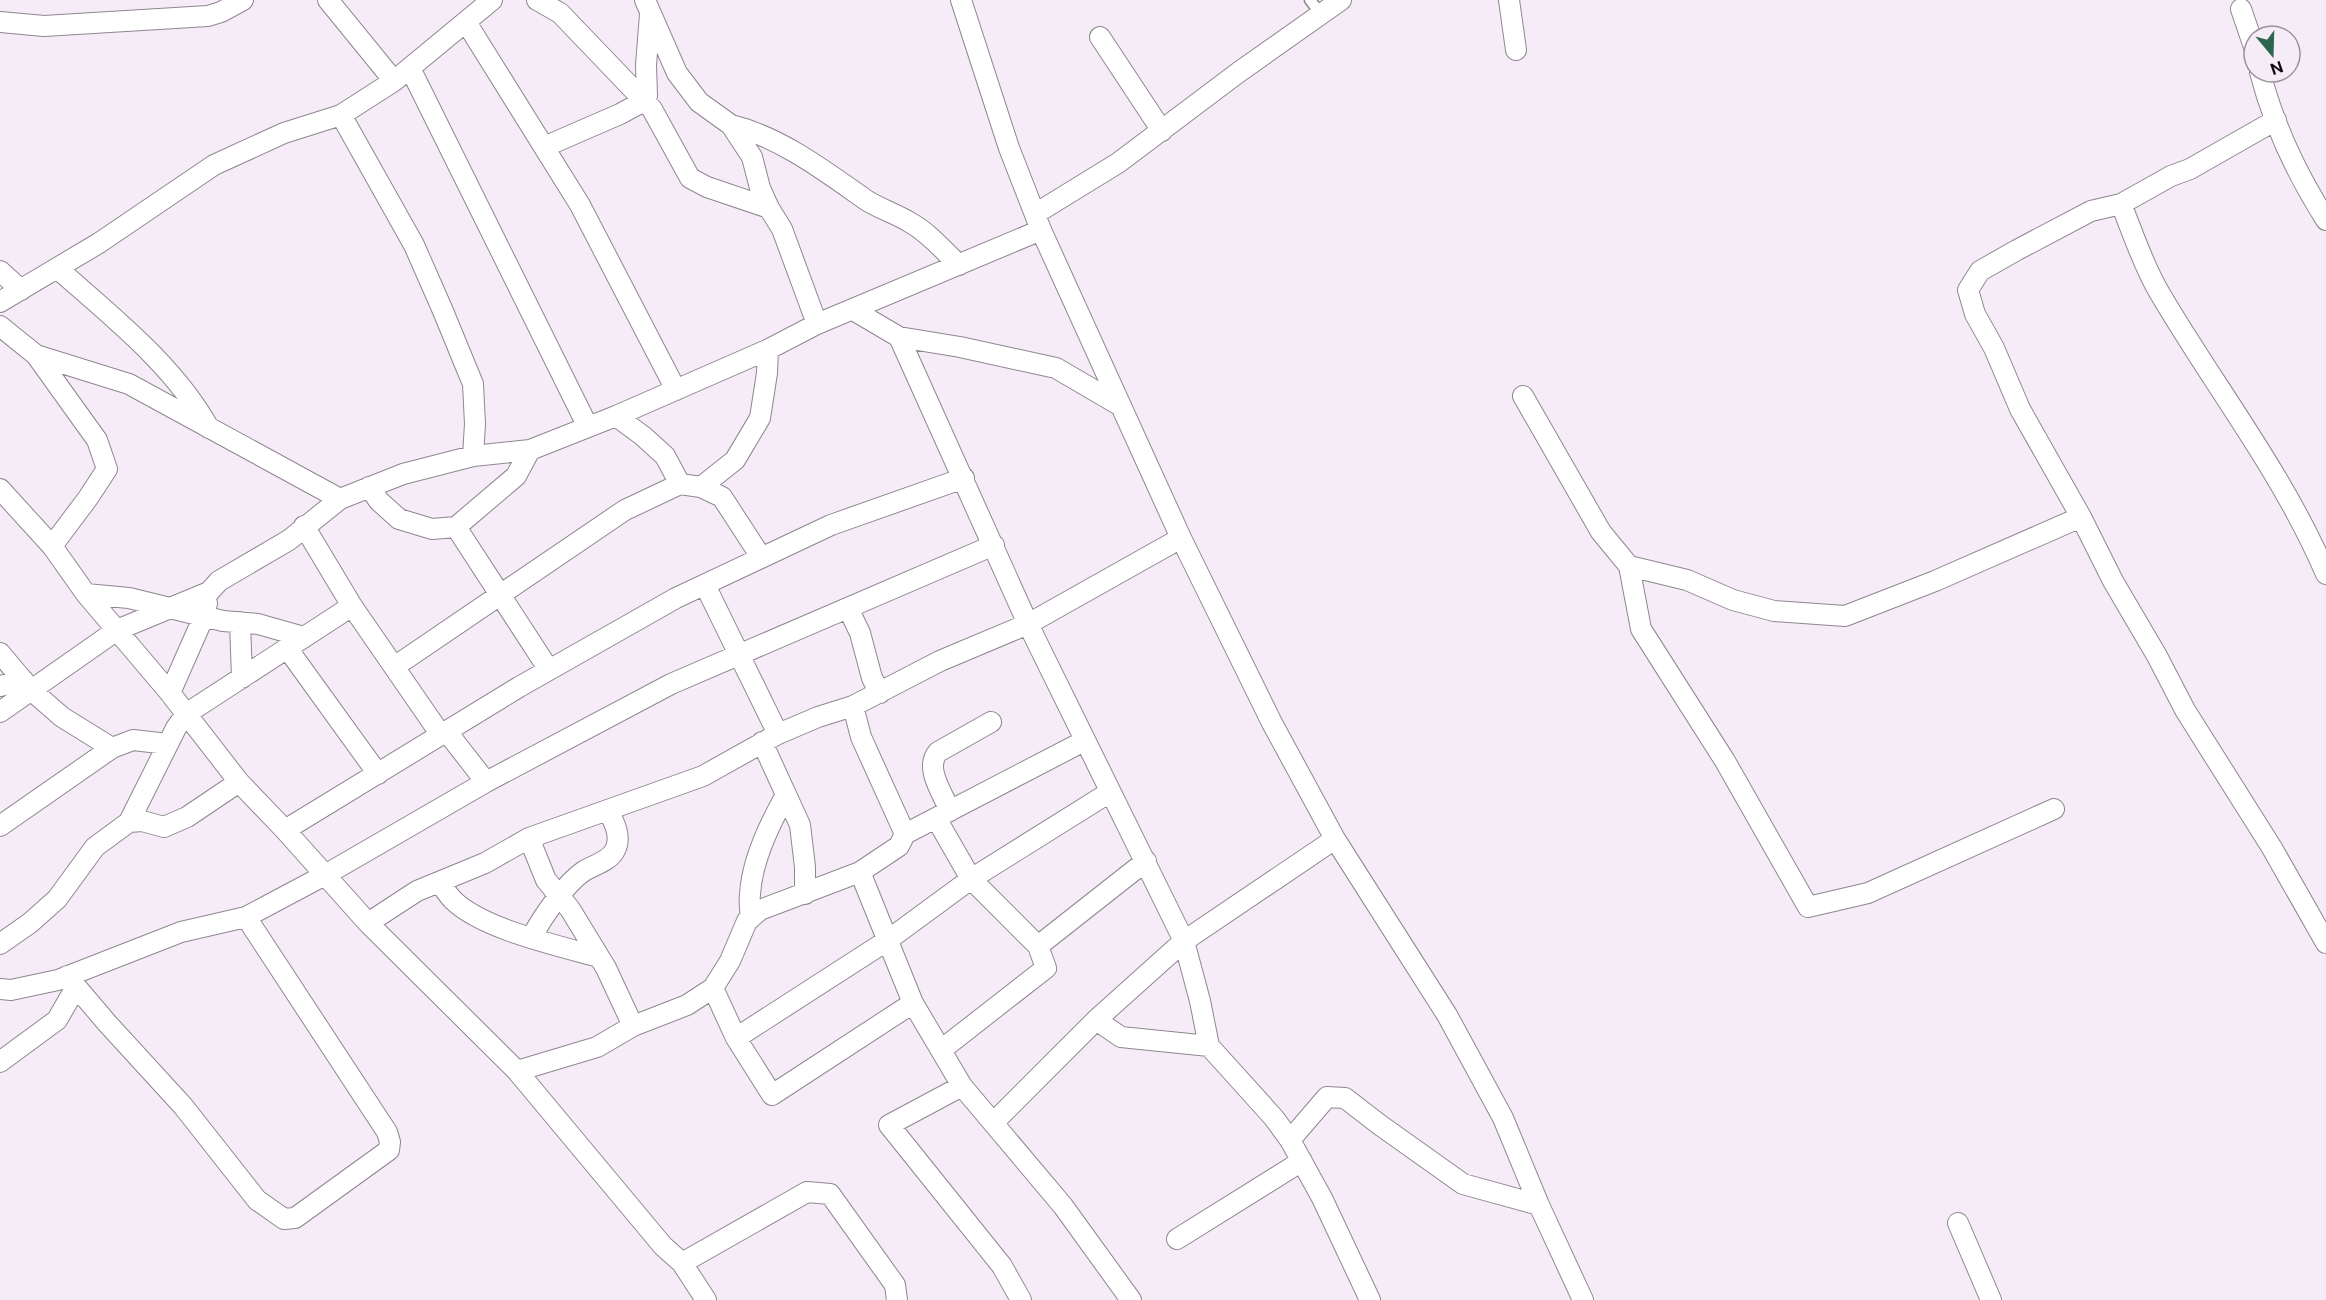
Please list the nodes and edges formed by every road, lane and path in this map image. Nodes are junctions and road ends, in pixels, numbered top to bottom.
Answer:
1 (243, 0) edge
2 (328, 0) edge
3 (492, 0) edge
4 (537, 0) edge
5 (961, 0) edge
6 (1341, 0) edge
7 (1509, 0) edge
8 (647, 6) edge
9 (1316, 7) edge
10 (2241, 9) dead end
11 (0, 22) edge
12 (466, 22) junction
13 (2246, 24) edge
14 (1100, 37) dead end
15 (1516, 50) dead end
16 (402, 74) junction
17 (2264, 84) edge
18 (644, 100) junction
19 (341, 115) junction
20 (2276, 120) junction
21 (731, 125) junction
22 (1162, 131) junction
23 (544, 147) junction
24 (2121, 204) junction
25 (769, 208) junction
26 (2326, 220) edge
27 (1038, 222) junction
28 (959, 265) junction
29 (57, 268) junction
30 (0, 271) edge
31 (21, 290) junction
32 (0, 302) edge
33 (853, 310) junction
34 (817, 324) junction
35 (0, 326) edge
36 (899, 337) junction
37 (768, 350) junction
38 (36, 355) junction
39 (81, 369) junction
40 (676, 390) junction
41 (1523, 396) dead end
42 (1121, 406) junction
43 (77, 410) junction
44 (616, 416) junction
45 (588, 427) junction
46 (209, 428) junction
47 (530, 450) junction
48 (473, 456) junction
49 (964, 478) junction
50 (680, 484) junction
51 (369, 487) junction
52 (701, 487) junction
53 (3, 496) edge
54 (340, 499) junction
55 (2081, 517) junction
56 (303, 526) junction
57 (456, 527) junction
58 (1181, 538) junction
59 (994, 545) junction
60 (52, 546) junction
61 (761, 557) junction
62 (2324, 562) edge
63 (1629, 566) junction
64 (705, 585) junction
65 (209, 592) junction
66 (86, 594) junction
67 (500, 594) junction
68 (352, 606) junction
69 (171, 608) junction
70 (848, 608) junction
71 (204, 616) junction
72 (240, 622) junction
73 (1028, 624) junction
74 (117, 630) junction
75 (304, 637) junction
76 (287, 648) junction
77 (0, 653) edge
78 (739, 655) junction
79 (394, 667) junction
80 (549, 670) junction
81 (242, 678) junction
82 (27, 685) junction
83 (0, 686) edge
84 (170, 693) junction
85 (880, 693) junction
86 (853, 706) junction
87 (0, 712) edge
88 (186, 714) junction
89 (991, 722) dead end
90 (444, 733) junction
91 (770, 738) junction
92 (1084, 741) junction
93 (168, 744) junction
94 (112, 748) junction
95 (378, 774) junction
96 (239, 782) junction
97 (486, 782) junction
98 (1110, 792) junction
99 (786, 795) junction
100 (2054, 809) dead end
101 (608, 810) junction
102 (943, 814) junction
103 (129, 822) junction
104 (0, 826) edge
105 (285, 830) junction
106 (905, 834) junction
107 (530, 838) junction
108 (1335, 839) junction
109 (1146, 861) junction
110 (861, 872) junction
111 (325, 875) junction
112 (971, 879) junction
113 (439, 882) junction
114 (805, 894) junction
115 (560, 897) junction
116 (246, 917) junction
117 (751, 918) junction
118 (368, 923) junction
119 (532, 937) junction
120 (888, 940) junction
121 (1184, 941) junction
122 (2326, 943) edge
123 (0, 944) edge
124 (1038, 946) junction
125 (599, 957) junction
126 (71, 982) junction
127 (713, 988) junction
128 (0, 989) edge
129 (913, 1002) junction
130 (1096, 1020) junction
131 (633, 1026) junction
132 (736, 1038) junction
133 (1209, 1046) junction
134 (941, 1050) junction
135 (0, 1062) edge
136 (517, 1071) junction
137 (962, 1086) junction
138 (994, 1122) junction
139 (1290, 1140) junction
140 (1302, 1161) junction
141 (1539, 1205) junction
142 (1958, 1223) dead end
143 (1177, 1239) dead end
144 (682, 1263) junction
145 (706, 1300) edge
146 (897, 1300) edge
147 (1021, 1300) edge
148 (1131, 1300) edge
149 (1370, 1300) edge
150 (1583, 1300) edge
151 (1991, 1300) edge

1 - 11 street
2 - 16 street
3 - 12 street
4 - 18 street
5 - 27 street
6 - 9 street
7 - 15 street
8 - 18 street
8 - 21 street
9 - 22 street
10 - 13 street
12 - 16 street
12 - 23 street
14 - 22 street
16 - 19 street
16 - 45 street
17 - 20 street
18 - 23 street
18 - 25 street
19 - 29 street
19 - 48 street
20 - 24 street
20 - 26 street
21 - 25 street
21 - 28 street
22 - 27 street
23 - 40 street
24 - 55 street
24 - 62 street
25 - 34 street
27 - 28 street
27 - 42 street
28 - 33 street
29 - 31 street
29 - 46 street
30 - 31 street
31 - 32 street
33 - 34 street
33 - 36 street
34 - 37 street
35 - 38 street
36 - 42 street
36 - 49 street
37 - 40 street
37 - 52 street
38 - 39 street
38 - 43 street
39 - 43 street
39 - 46 street
40 - 44 street
41 - 63 street
42 - 58 street
43 - 60 street
44 - 45 street
44 - 50 street
45 - 47 street
46 - 54 street
47 - 48 street
47 - 57 street
48 - 51 street
49 - 59 street
49 - 61 street
50 - 52 street
50 - 67 street
51 - 54 street
51 - 57 street
52 - 61 street
53 - 60 street
54 - 56 street
55 - 63 street
55 - 122 street
56 - 65 street
56 - 68 street
57 - 67 street
58 - 73 street
58 - 108 street
59 - 70 street
59 - 73 street
60 - 66 street
61 - 64 street
63 - 100 street
64 - 78 street
64 - 80 street
65 - 69 street
65 - 71 street
66 - 69 street
66 - 74 street
67 - 79 street
67 - 80 street
68 - 75 street
68 - 79 street
69 - 71 street
69 - 74 street
70 - 78 street
70 - 85 street
71 - 72 street
71 - 84 street
72 - 75 street
72 - 81 street
73 - 85 street
73 - 92 street
74 - 82 street
74 - 84 street
75 - 76 street
76 - 81 street
76 - 95 street
77 - 82 street
78 - 91 street
78 - 97 street
79 - 90 street
80 - 90 street
81 - 88 street
82 - 83 street
82 - 87 street
82 - 94 street
84 - 88 street
85 - 86 street
86 - 91 street
86 - 106 street
88 - 93 street
88 - 96 street
89 - 102 street
90 - 95 street
90 - 97 street
91 - 99 street
91 - 101 street
92 - 98 street
92 - 102 street
93 - 94 street
93 - 103 street
94 - 104 street
95 - 105 street
96 - 103 street
96 - 105 street
97 - 111 street
98 - 109 street
98 - 112 street
99 - 114 street
99 - 117 street
101 - 107 street
101 - 115 street
102 - 106 street
102 - 112 street
103 - 123 street
105 - 111 street
106 - 110 street
107 - 113 street
107 - 115 street
108 - 121 street
108 - 141 street
109 - 121 street
109 - 124 street
110 - 114 street
110 - 120 street
111 - 116 street
111 - 118 street
112 - 120 street
112 - 124 street
113 - 118 street
113 - 119 street
114 - 117 street
115 - 119 street
115 - 125 street
116 - 126 street
116 - 126 street
117 - 127 street
118 - 136 street
119 - 125 street
120 - 129 street
120 - 132 street
121 - 130 street
121 - 133 street
124 - 134 street
125 - 131 street
126 - 128 street
126 - 135 street
127 - 131 street
127 - 132 street
129 - 132 street
129 - 134 street
130 - 133 street
130 - 138 street
131 - 136 street
133 - 139 street
134 - 137 street
136 - 144 street
137 - 138 street
137 - 147 street
138 - 148 street
139 - 140 street
139 - 141 street
140 - 143 street
140 - 149 street
141 - 150 street
142 - 151 street
144 - 145 street
144 - 146 street

